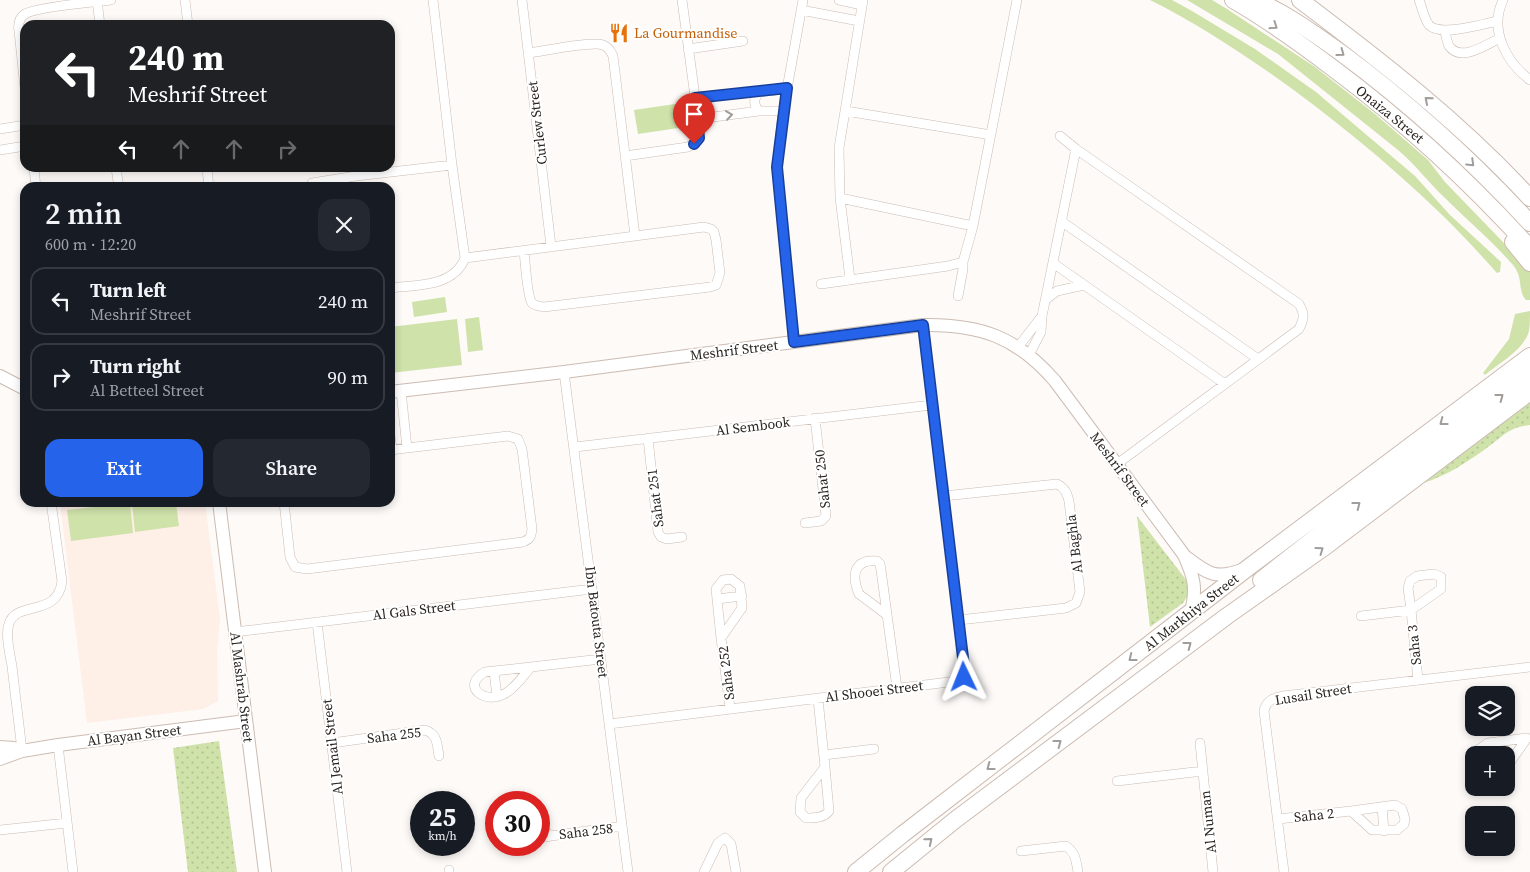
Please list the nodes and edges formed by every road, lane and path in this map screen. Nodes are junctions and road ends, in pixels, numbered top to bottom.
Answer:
1 (111, 0) edge
2 (185, 0) edge
3 (433, 0) edge
4 (522, 0) edge
5 (682, 0) edge
6 (803, 0) edge
7 (839, 0) edge
8 (1017, 0) edge
9 (1233, 0) edge
10 (1255, 0) edge
11 (1300, 0) edge
12 (1419, 0) edge
13 (1503, 0) edge
14 (97, 1) edge
15 (862, 2) edge
16 (801, 10) junction
17 (20, 20) edge
18 (20, 20) edge
19 (99, 20) edge
20 (187, 20) edge
21 (859, 21) junction
22 (1497, 21) junction
23 (1446, 31) junction
24 (1500, 38) junction
25 (20, 40) edge
26 (743, 41) dead end
27 (688, 49) junction
28 (529, 53) junction
29 (1530, 80) edge
30 (787, 88) junction
31 (760, 92) junction
32 (695, 98) junction
33 (759, 111) junction
34 (846, 111) junction
35 (784, 112) junction
36 (698, 120) junction
37 (20, 127) edge
38 (0, 129) edge
39 (991, 135) junction
40 (1060, 136) dead end
41 (20, 147) edge
42 (0, 150) edge
43 (1076, 150) junction
44 (625, 156) junction
45 (452, 165) junction
46 (395, 169) edge
47 (356, 172) edge
48 (312, 182) dead end
49 (840, 198) junction
50 (1530, 198) edge
51 (1500, 215) junction
52 (1061, 221) junction
53 (1530, 223) edge
54 (973, 226) junction
55 (635, 236) junction
56 (551, 246) junction
57 (1530, 248) edge
58 (524, 250) junction
59 (465, 258) junction
60 (963, 262) junction
61 (1053, 263) junction
62 (1530, 263) edge
63 (850, 279) junction
64 (822, 284) dead end
65 (1084, 285) junction
66 (395, 287) edge
67 (958, 296) dead end
68 (1045, 300) junction
69 (1042, 316) junction
70 (923, 325) junction
71 (794, 342) junction
72 (1530, 345) edge
73 (1018, 347) junction
74 (1029, 355) junction
75 (1258, 359) junction
76 (1527, 365) edge
77 (564, 372) junction
78 (0, 376) edge
79 (1225, 384) junction
80 (20, 386) edge
81 (396, 392) edge
82 (1530, 392) edge
83 (932, 404) junction
84 (815, 418) junction
85 (648, 438) junction
86 (575, 447) junction
87 (407, 448) junction
88 (395, 450) edge
89 (1117, 464) junction
90 (944, 496) junction
91 (52, 507) edge
92 (220, 507) edge
93 (285, 507) edge
94 (805, 523) dead end
95 (682, 537) dead end
96 (1184, 555) junction
97 (1249, 567) junction
98 (592, 589) junction
99 (742, 596) junction
100 (717, 600) junction
101 (1410, 610) junction
102 (1192, 612) junction
103 (887, 615) junction
104 (1227, 616) junction
105 (1361, 616) dead end
106 (959, 620) junction
107 (317, 622) junction
108 (235, 632) junction
109 (721, 638) junction
110 (601, 659) junction
111 (531, 667) junction
112 (1530, 667) edge
113 (494, 671) junction
114 (1418, 680) junction
115 (897, 688) junction
116 (497, 697) junction
117 (818, 699) junction
118 (730, 708) junction
119 (246, 721) junction
120 (610, 724) junction
121 (1529, 738) edge
122 (1492, 742) junction
123 (332, 743) junction
124 (1200, 743) dead end
125 (58, 745) junction
126 (1482, 746) edge
127 (1493, 746) edge
128 (0, 747) edge
129 (874, 749) dead end
130 (22, 751) junction
131 (824, 755) junction
132 (439, 756) dead end
133 (1515, 756) edge
134 (0, 760) edge
135 (825, 767) junction
136 (1203, 771) junction
137 (1116, 781) dead end
138 (1382, 807) junction
139 (1351, 811) junction
140 (1278, 819) junction
141 (67, 823) junction
142 (622, 826) junction
143 (0, 830) edge
144 (1384, 831) junction
145 (551, 836) edge
146 (1021, 851) dead end
147 (73, 872) edge
148 (265, 872) edge
149 (347, 872) edge
150 (628, 872) edge
151 (704, 872) edge
152 (736, 872) edge
153 (856, 872) edge
154 (891, 872) edge
155 (1078, 872) edge
156 (1213, 872) edge
157 (1284, 872) edge

1 - 14 street
2 - 20 street
3 - 45 street
4 - 28 street, Curlew Street
5 - 27 street
6 - 16 street
7 - 15 street
8 - 39 street
9 -> 51 highway, Onaiza Street
10 -> 53 highway
50 -> 11 highway
12 - 23 street
13 - 22 street
14 - 17 street
14 - 19 street
15 - 21 street
16 - 21 street
16 - 30 street
18 - 25 street
21 - 34 street
22 - 23 street
22 - 24 street
23 - 24 street
24 - 29 street
26 - 27 street
27 - 32 street
28 - 44 street
28 - 56 street, Curlew Street
30 - 31 street
30 - 35 street
31 - 32 street
31 - 33 street
32 - 36 street
33 - 35 street
36 -> 33 street
34 - 39 street
34 - 49 street
35 - 71 street
36 - 44 street
37 - 38 street
39 - 54 street
40 - 43 street
41 - 42 street
43 - 52 street
43 - 75 street
44 - 55 street
45 - 46 street
45 - 59 street
47 - 48 street
49 - 54 street
49 - 63 street
51 - 57 highway, Onaiza Street
51 - 62 highway
52 - 61 street
52 - 75 street
54 - 60 street
55 - 56 street
55 - 58 street
56 - 58 street
58 - 59 street
59 - 66 street
60 - 63 street
60 - 67 street
61 - 65 street
61 - 68 street
63 - 64 street
65 - 68 street
65 - 79 street
68 - 69 street
69 - 73 street
69 - 74 street
70 - 71 street, Meshrif Street
70 - 73 street, Meshrif Street
70 - 83 street, Al Shooei Street
71 - 77 street, Meshrif Street
72 - 76 highway
73 - 74 street, Meshrif Street
74 - 89 street, Meshrif Street
75 - 79 street
76 -> 97 highway, Al Markhiya Street
104 -> 76 highway
77 - 81 street, Meshrif Street
77 - 86 street, Ibn Batouta Street
78 - 80 street
79 - 89 street
81 - 87 street
104 -> 82 highway, Al Markhiya Street
83 - 84 street, Al Sembook
83 - 90 street, Al Shooei Street
84 - 85 street, Al Sembook
84 - 94 street, Sahat 250
85 - 86 street, Al Sembook
85 - 95 street, Sahat 251
86 - 98 street, Ibn Batouta Street
87 - 88 street
87 - 93 street
89 - 96 street, Meshrif Street
90 - 106 street, Al Shooei Street
90 - 106 street, Al Baghla
91 - 130 street
92 - 108 street, Al Mashrab Street
96 - 97 street, Meshrif Street
96 - 102 street, Meshrif Street
97 - 102 highway, Al Markhiya Street
98 - 107 street, Al Gals Street
98 - 110 street, Ibn Batouta Street
99 - 100 street
99 - 100 street, Saha 252
99 - 109 street, Saha 252
100 - 109 street, Saha 252
101 - 101 street, Saha 3
101 - 105 street, Saha 3
101 - 114 street, Saha 3
102 -> 153 highway, Al Markhiya Street
103 - 103 street
103 - 115 street
154 -> 104 highway, Al Markhiya Street
106 - 115 street, Al Shooei Street
107 - 108 street, Al Gals Street
107 - 123 street, Al Jemail Street
108 - 119 street, Al Mashrab Street
109 - 118 street, Saha 252
110 - 111 street
110 - 120 street, Ibn Batouta Street
111 - 113 street
111 - 116 street
112 - 114 street, Lusail Street
113 - 116 street
113 - 116 street
114 - 140 street, Lusail Street
115 - 117 street, Al Shooei Street
117 - 118 street, Al Shooei Street
117 - 131 street
118 - 120 street, Al Shooei Street
119 - 125 street, Al Bayan Street
119 - 148 street, Al Mashrab Street
120 - 142 street, Ibn Batouta Street
121 - 122 street
121 - 133 street
122 - 126 street
122 - 127 street
123 - 132 street, Saha 255
123 - 149 street, Al Jemail Street
124 - 136 street, Al Numan
125 - 130 street, Al Bayan Street
125 - 141 street
128 - 130 street, Al Bayan Street
129 - 131 street
130 - 134 street, Al Bayan Street
131 - 135 street
135 - 135 street
136 - 137 street, Al Numan
136 - 156 street, Al Numan
138 - 139 street, Saha 2
138 - 144 street
138 - 144 street, Saha 2
139 - 140 street, Saha 2
139 - 144 street, Saha 2
140 - 157 street, Lusail Street
141 - 143 street
141 - 147 street
142 - 145 street, Saha 258
142 - 150 street, Ibn Batouta Street
146 - 155 street
151 - 152 street

